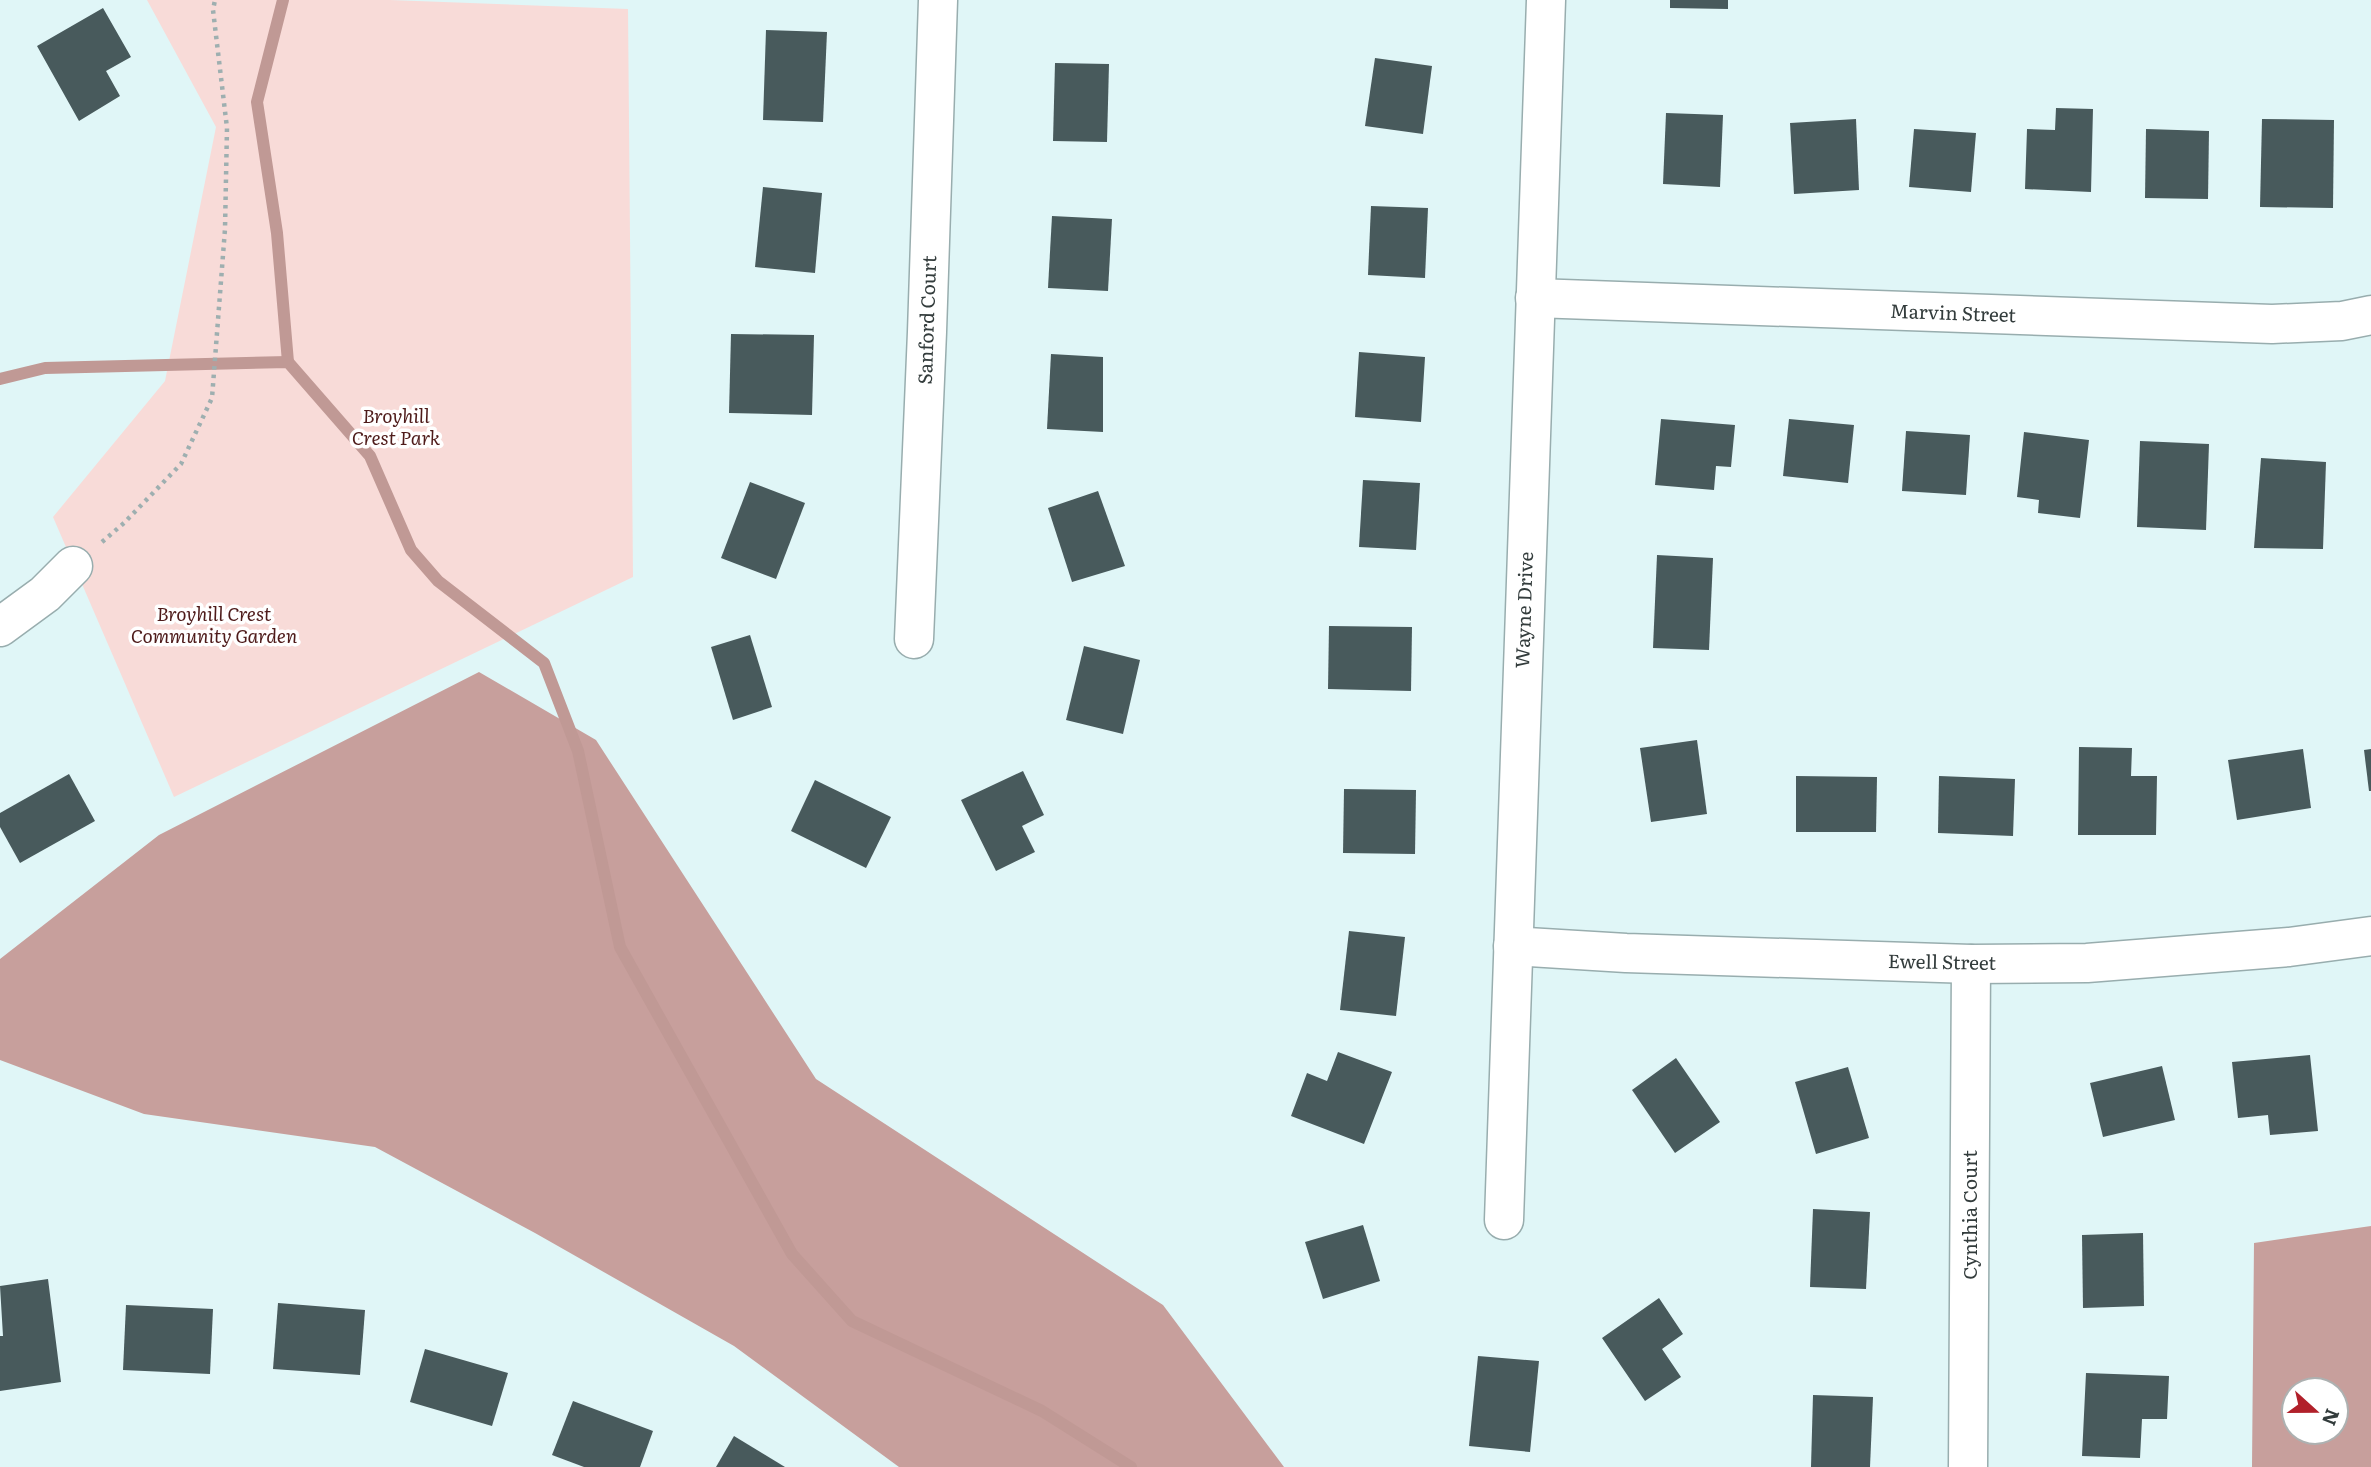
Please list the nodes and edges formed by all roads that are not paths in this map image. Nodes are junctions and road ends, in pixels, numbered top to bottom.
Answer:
1 (938, 0) edge
2 (1546, 0) edge
3 (1535, 298) junction
4 (2371, 315) edge
5 (73, 566) road end
6 (0, 627) edge
7 (914, 639) dead end
8 (2371, 936) edge
9 (1513, 946) junction
10 (1971, 964) junction
11 (1504, 1220) dead end
12 (1968, 1467) edge

1 - 7 street, Sanford Court
2 - 3 street, Wayne Drive
3 - 4 street, Marvin Street
3 - 9 street, Wayne Drive
5 - 6 street
8 - 10 street, Ewell Street
9 - 10 street, Ewell Street
9 - 11 street, Wayne Drive
10 - 12 street, Cynthia Court

